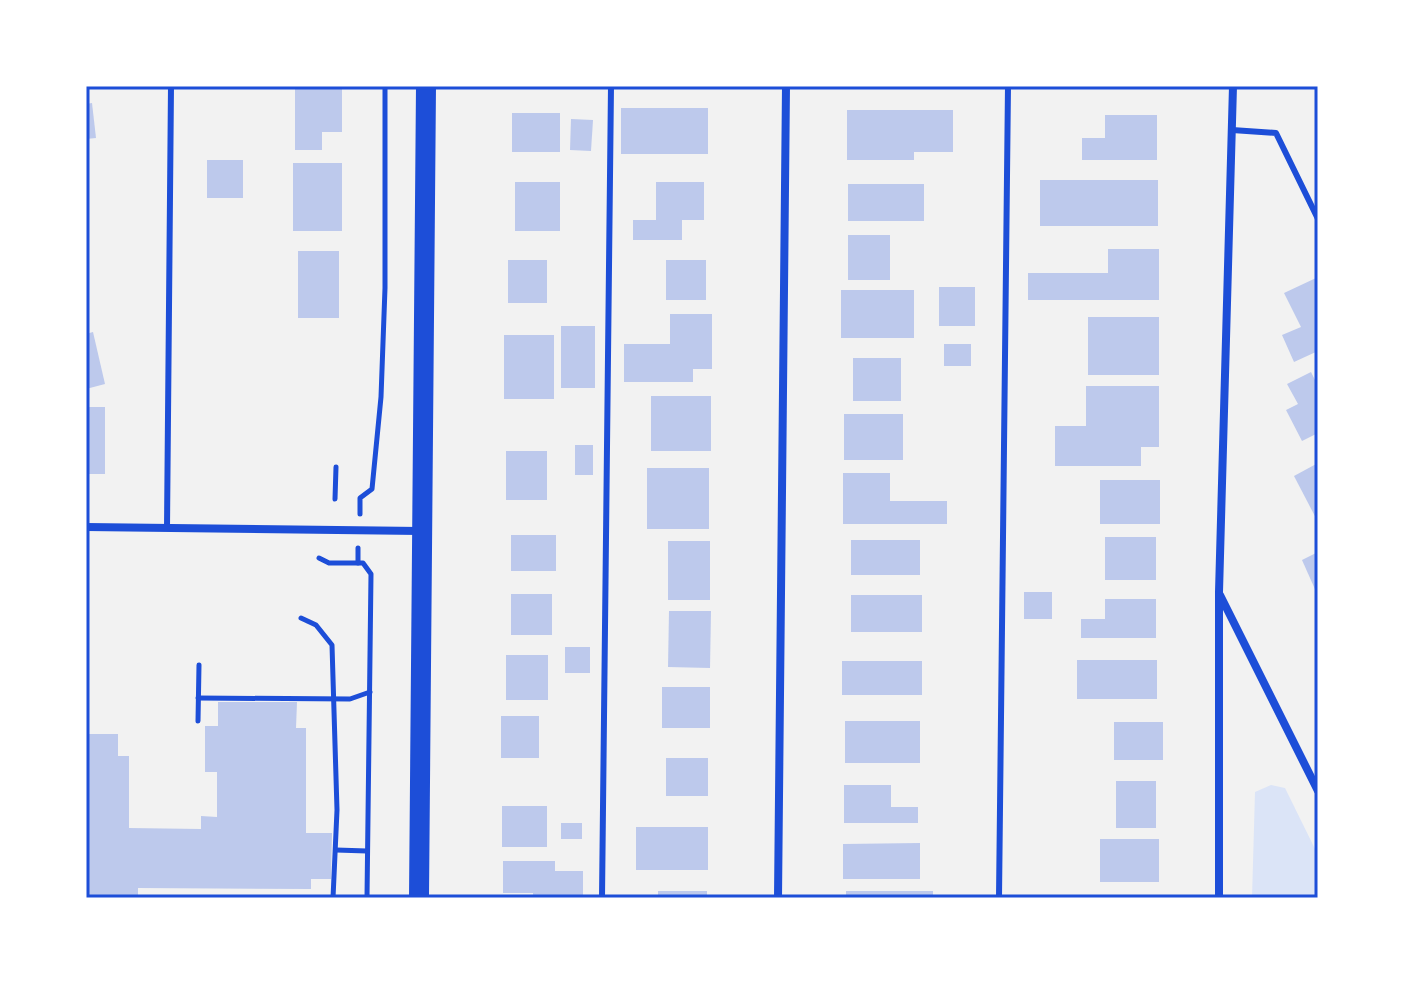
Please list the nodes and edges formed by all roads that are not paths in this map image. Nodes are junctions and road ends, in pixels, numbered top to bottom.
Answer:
1 (171, 86) edge
2 (426, 86) edge
3 (611, 86) edge
4 (786, 86) edge
5 (1008, 86) edge
6 (1233, 86) edge
7 (1232, 130) junction
8 (1318, 219) edge
9 (86, 527) edge
10 (167, 528) junction
11 (421, 531) junction
12 (1219, 592) junction
13 (1318, 791) edge
14 (419, 898) edge
15 (602, 898) edge
16 (778, 898) edge
17 (999, 898) edge
18 (1219, 898) edge

1 - 10 lane
2 - 11 main road
3 - 15 lane
4 - 16 street
5 - 17 lane
6 - 7 street
7 - 8 lane
7 - 12 street
9 - 10 street
10 - 11 street
11 - 14 main road
12 - 13 street
12 - 18 street

